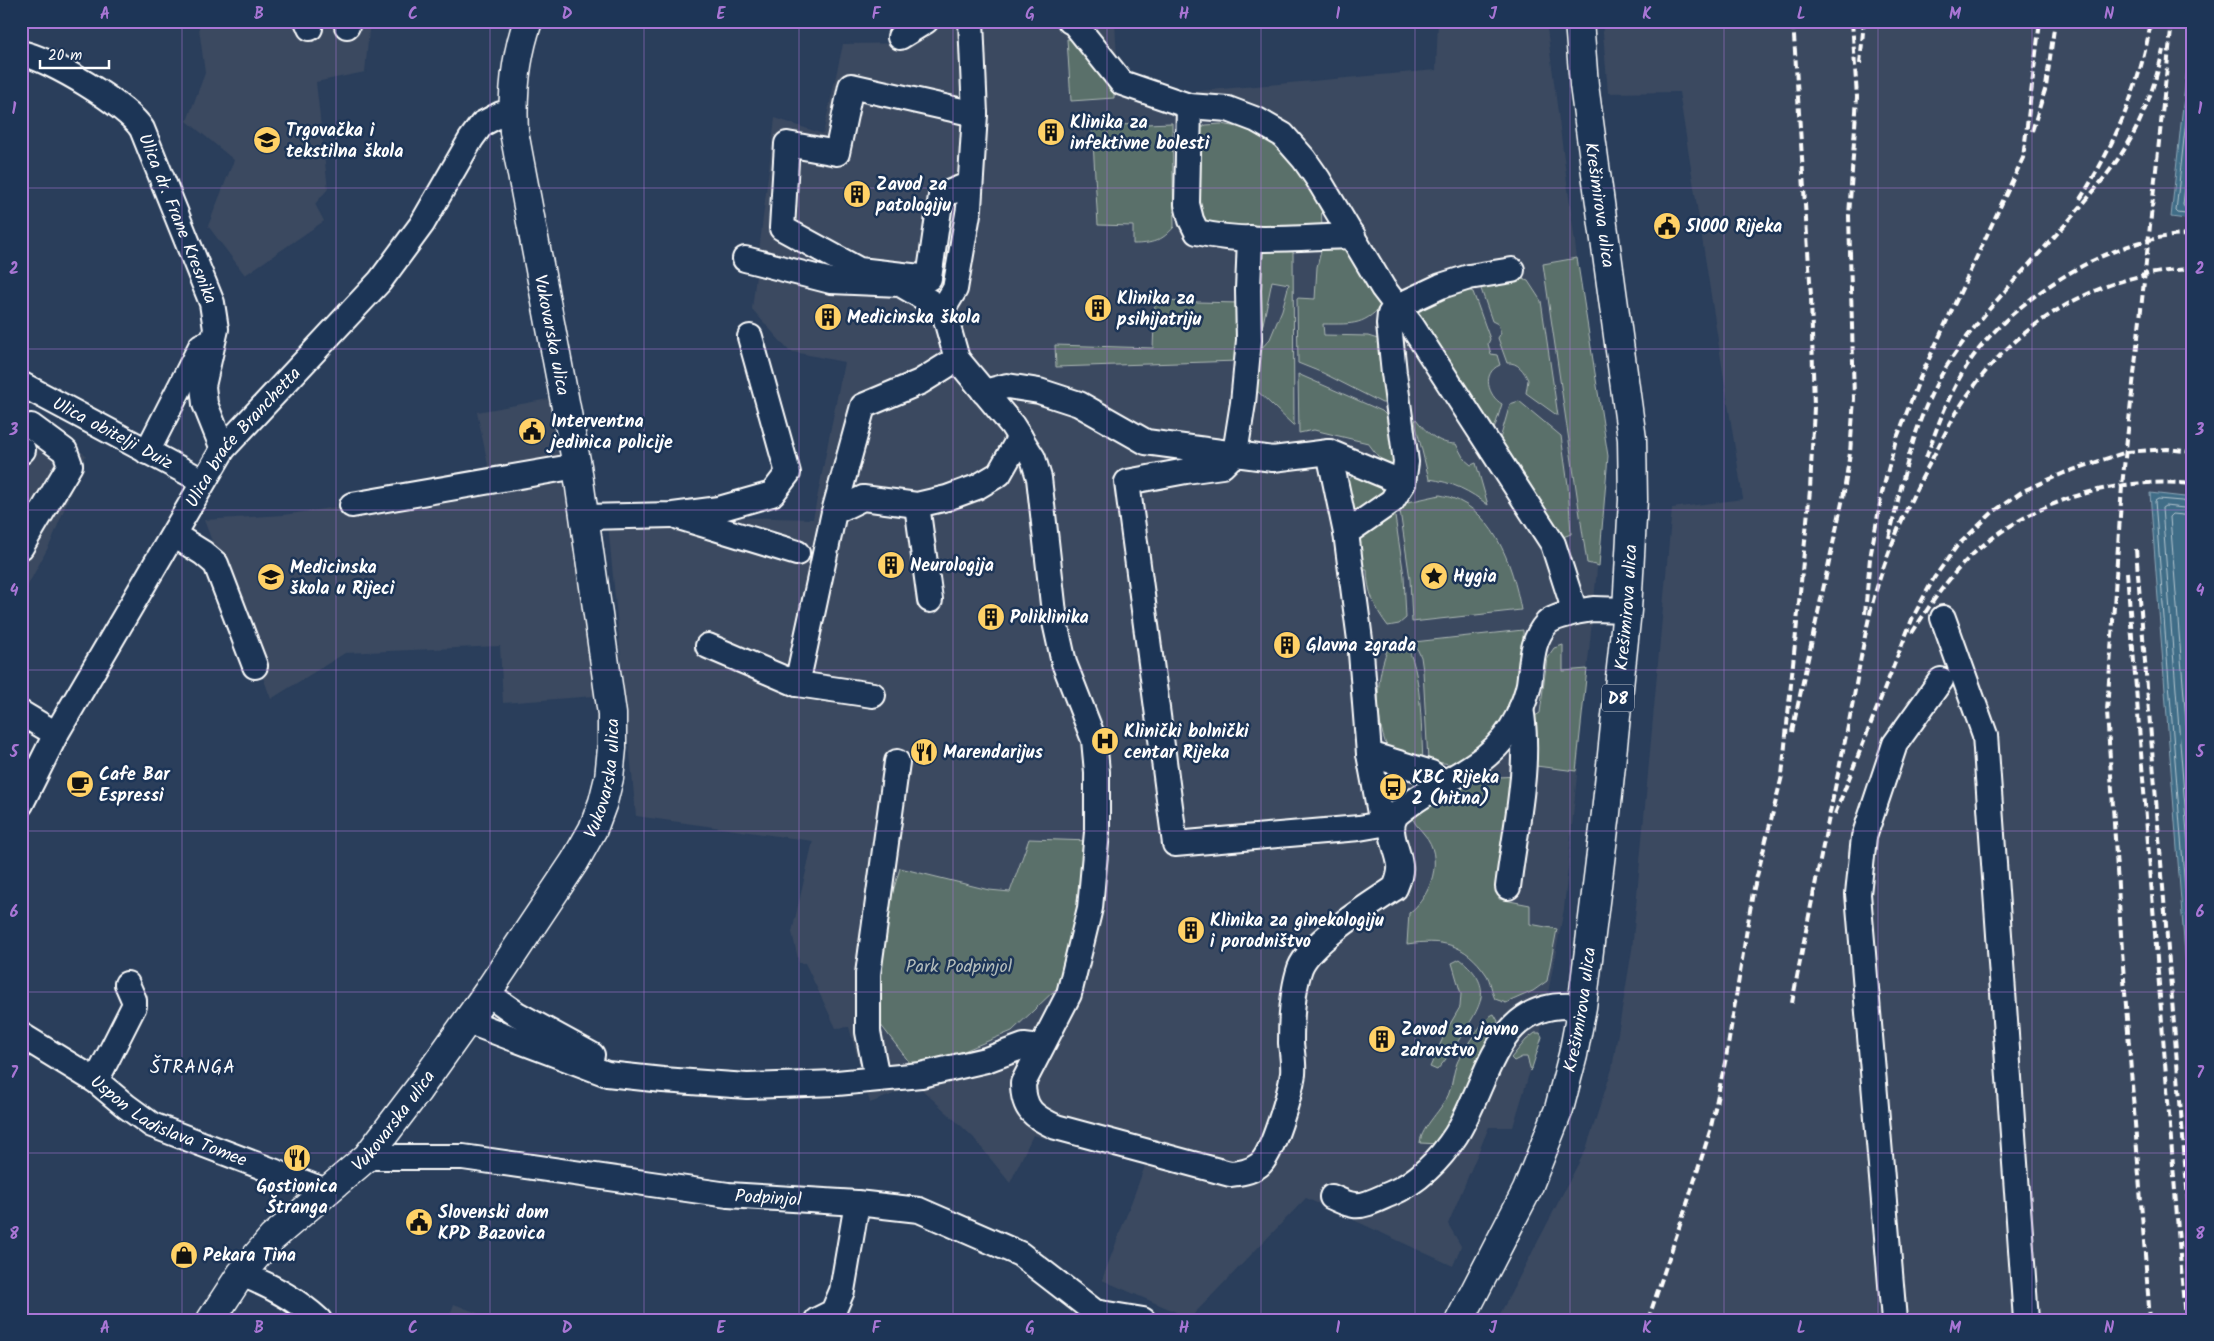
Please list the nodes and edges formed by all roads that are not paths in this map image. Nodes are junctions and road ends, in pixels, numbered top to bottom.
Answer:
1 (528, 21) edge
2 (926, 21) edge
3 (971, 21) edge
4 (1070, 21) edge
5 (1579, 21) edge
6 (900, 37) dead end
7 (21, 52) edge
8 (1189, 106) junction
9 (513, 112) junction
10 (975, 114) junction
11 (970, 184) junction
12 (1353, 236) junction
13 (1250, 238) junction
14 (745, 259) dead end
15 (1512, 270) dead end
16 (1396, 307) junction
17 (943, 309) junction
18 (750, 338) dead end
19 (212, 344) junction
20 (957, 358) junction
21 (21, 384) edge
22 (984, 392) junction
23 (31, 426) dead end
24 (1020, 437) junction
25 (224, 449) junction
26 (147, 452) junction
27 (1329, 452) junction
28 (1235, 453) junction
29 (577, 466) junction
30 (203, 482) junction
31 (1403, 483) junction
32 (352, 505) dead end
33 (916, 505) junction
34 (834, 512) junction
35 (673, 515) junction
36 (584, 517) junction
37 (1346, 533) junction
38 (174, 535) junction
39 (21, 547) edge
40 (797, 553) dead end
41 (930, 600) dead end
42 (1627, 610) junction
43 (1575, 612) junction
44 (1943, 618) dead end
45 (708, 646) dead end
46 (255, 666) dead end
47 (1942, 680) dead end
48 (797, 684) junction
49 (873, 695) dead end
50 (1521, 708) junction
51 (21, 713) edge
52 (56, 734) junction
53 (1369, 754) junction
54 (897, 762) dead end
55 (1443, 782) junction
56 (21, 804) edge
57 (1387, 824) junction
58 (1508, 887) dead end
59 (127, 984) dead end
60 (487, 993) junction
61 (1582, 1006) junction
62 (466, 1021) junction
63 (21, 1035) edge
64 (1040, 1048) junction
65 (628, 1076) junction
66 (877, 1078) junction
67 (96, 1081) junction
68 (366, 1157) junction
69 (326, 1191) junction
70 (1332, 1197) dead end
71 (857, 1203) junction
72 (241, 1274) junction
73 (211, 1320) edge
74 (319, 1320) edge
75 (817, 1320) edge
76 (1143, 1320) edge
77 (1460, 1320) edge
78 (1894, 1320) edge
79 (2026, 1320) edge

1 - 9 main road, Vukovarska ulica
2 - 6 street
3 - 10 street
4 - 8 street
5 - 42 main road, Krešimirova ulica / D8
7 - 19 street, Ulica dr. Frane Kresnika
8 - 12 street
8 - 13 street
9 - 25 street, Ulica braće Branchetta
9 - 29 main road, Vukovarska ulica
10 - 11 street
10 - 11 street
11 - 17 street
12 - 13 street
12 - 16 street
13 - 28 street
14 - 17 street
15 - 16 street
16 - 31 street
16 - 43 street
17 - 20 street
18 - 35 street
19 - 25 street, Ulica dr. Frane Kresnika
19 - 26 street
20 - 22 street
20 - 34 street
21 - 26 street, Ulica obitelji Duiz
22 - 24 street
22 - 28 street
23 - 39 street
24 - 33 street
24 - 64 street
25 - 30 street, Ulica braće Branchetta
26 - 30 street, Ulica obitelji Duiz
27 - 28 street
27 - 31 street
27 - 37 street
28 - 57 street
29 - 32 street
29 - 36 main road, Vukovarska ulica
30 - 38 street, Ulica braće Branchetta
31 - 37 street
33 - 34 street
33 - 41 street
34 - 48 street
35 - 36 street
35 - 40 street
36 - 60 main road, Vukovarska ulica
37 - 53 street
38 - 46 street
38 - 52 street, Ulica braće Branchetta
42 - 43 street
42 - 61 main road, Krešimirova ulica / D8
43 - 50 street
44 - 79 street
45 - 48 street
47 - 78 street
48 - 49 street
50 - 55 street
50 - 58 street
51 - 52 street
52 - 56 street, Ulica braće Branchetta
53 - 55 street
53 - 57 street
54 - 66 street
55 - 57 street
57 - 64 street
59 - 67 street
60 - 62 main road, Vukovarska ulica
60 - 65 street
61 - 70 street
61 - 77 main road, Krešimirova ulica / D8
62 - 65 street
62 - 68 main road, Vukovarska ulica
63 - 67 street, Uspon Ladislava Tomee
64 - 66 street
65 - 66 street
67 - 69 street, Uspon Ladislava Tomee
68 - 69 main road, Vukovarska ulica
68 - 71 street, Podpinjol
69 - 72 main road, Vukovarska ulica
71 - 75 street
71 - 76 street, Podpinjol
72 - 73 main road, Vukovarska ulica
72 - 74 street

